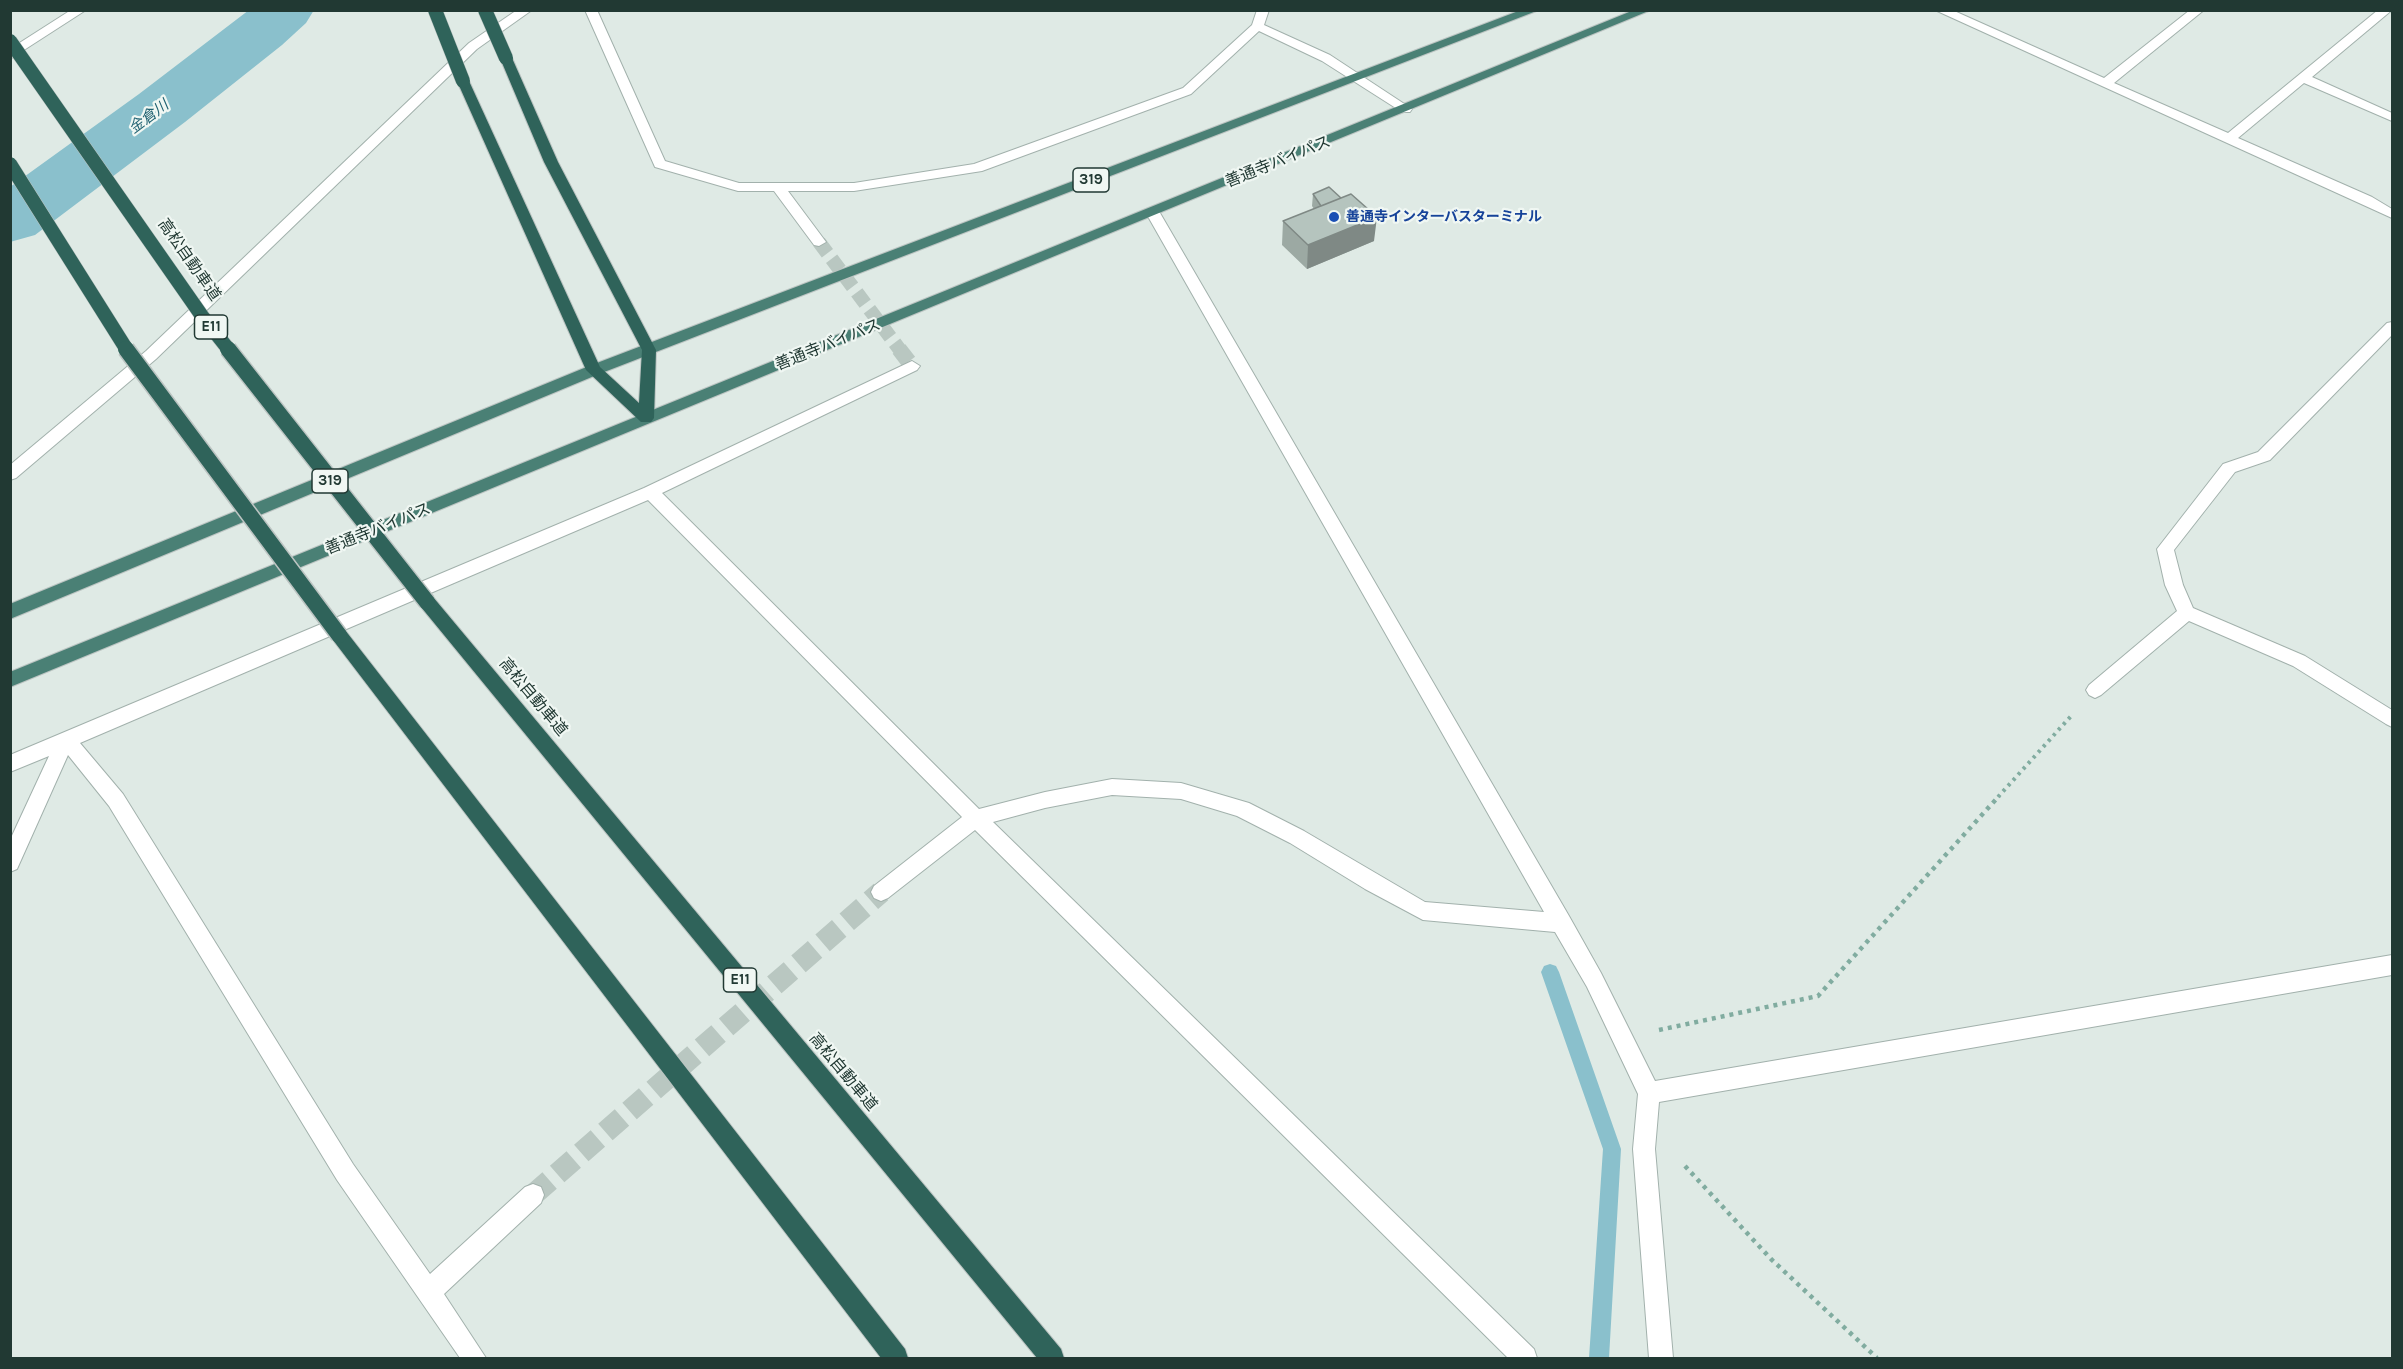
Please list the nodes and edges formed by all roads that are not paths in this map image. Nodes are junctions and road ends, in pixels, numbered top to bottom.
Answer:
1 (81, 10) edge
2 (435, 10) edge
3 (485, 10) edge
4 (526, 10) edge
5 (591, 10) edge
6 (1263, 10) edge
7 (1533, 10) edge
8 (1645, 10) edge
9 (1941, 10) edge
10 (2198, 10) edge
11 (2386, 10) edge
12 (1258, 26) junction
13 (10, 41) edge
14 (10, 55) edge
15 (1357, 78) junction
16 (2303, 78) junction
17 (2104, 84) junction
18 (1406, 109) junction
19 (2392, 117) edge
20 (2229, 139) junction
21 (10, 164) edge
22 (778, 187) junction
23 (1153, 213) junction
24 (2392, 214) edge
25 (819, 242) tunnel mouth
26 (2392, 327) edge
27 (649, 350) junction
28 (912, 366) dead end
29 (594, 370) junction
30 (646, 418) junction
31 (10, 474) edge
32 (650, 492) junction
33 (10, 612) edge
34 (2187, 613) junction
35 (10, 680) edge
36 (2095, 690) road end
37 (2392, 719) edge
38 (66, 739) junction
39 (10, 764) edge
40 (976, 818) junction
41 (10, 863) edge
42 (881, 891) tunnel mouth
43 (1562, 923) junction
44 (2392, 965) edge
45 (1649, 1093) junction
46 (533, 1195) tunnel mouth
47 (429, 1291) junction
48 (474, 1359) edge
49 (896, 1359) edge
50 (1052, 1359) edge
51 (1525, 1359) edge
52 (1660, 1359) edge

1 - 14 street
2 - 29 highway, bridge
3 - 27 highway, bridge
4 - 31 street
5 - 22 street
6 - 12 street
7 - 15 highway, 319
8 - 18 highway, 善通寺バイパス
9 - 17 street
10 - 17 street
11 - 16 street
12 - 15 street
12 - 22 street
13 - 50 highway, 高松自動車道 / E11, bridge
15 - 18 street
15 - 27 highway, 319
16 - 19 street
16 - 20 street
17 - 20 street
18 - 23 highway, 善通寺バイパス
20 - 24 street
21 - 49 highway, bridge
22 - 25 street
23 - 30 highway, 善通寺バイパス
23 - 43 street
26 - 34 street
27 - 29 highway, 319
27 - 30 highway
28 - 32 street
29 - 30 highway
29 - 33 highway, 319
30 - 35 highway, 善通寺バイパス
32 - 38 street
32 - 40 street
34 - 36 street
34 - 37 street
38 - 39 street
38 - 41 street
38 - 47 street
40 - 42 street
40 - 43 street
40 - 51 street
43 - 45 street
44 - 45 street
45 - 52 street
46 - 47 street
47 - 48 street

